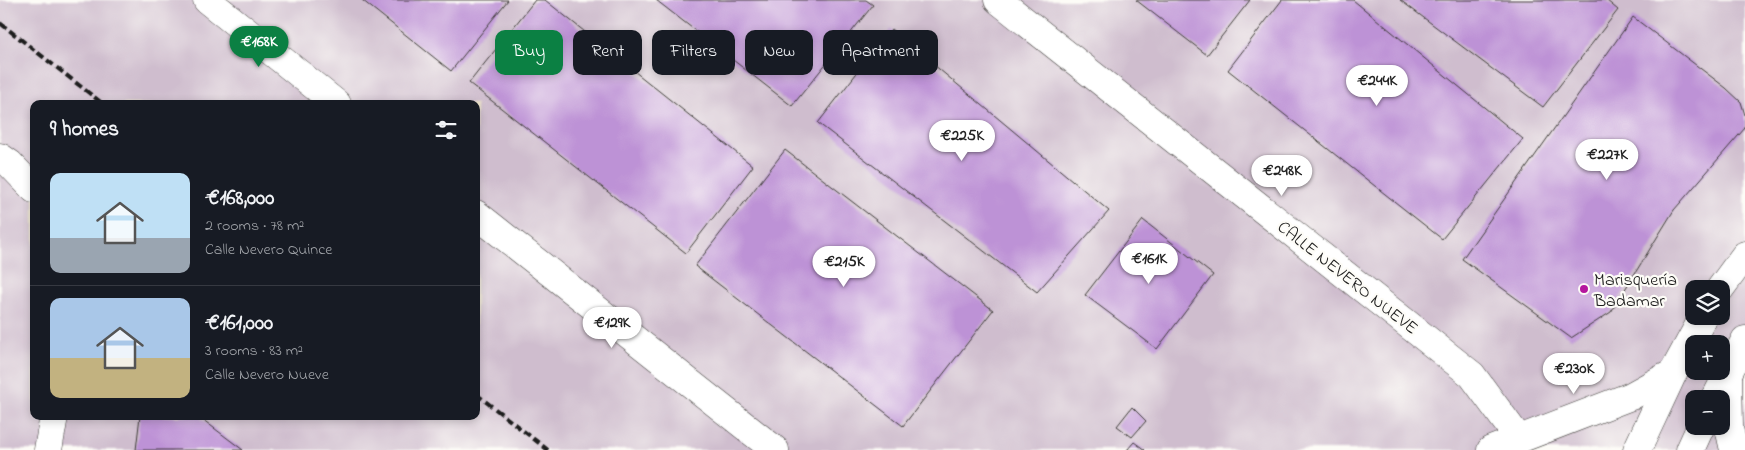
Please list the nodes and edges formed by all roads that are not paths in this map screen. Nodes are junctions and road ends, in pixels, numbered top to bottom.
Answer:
1 (207, 0) edge
2 (998, 0) edge
3 (332, 100) edge
4 (0, 157) edge
5 (30, 185) edge
6 (480, 217) edge
7 (1745, 255) edge
8 (1727, 280) edge
9 (1699, 325) edge
10 (1745, 340) edge
11 (1730, 367) edge
12 (1673, 373) junction
13 (1728, 380) edge
14 (53, 420) edge
15 (1697, 435) edge
16 (1519, 439) junction
17 (48, 450) edge
18 (775, 450) edge
19 (1491, 450) edge
20 (1637, 450) edge
21 (1690, 450) edge
22 (1734, 450) edge

1 - 3 street
2 - 16 street, CALLE NEVERO NUEVE
4 - 5 street
6 - 18 street
7 - 8 street
9 - 12 street
10 - 11 street
12 - 16 street
12 - 20 street
13 - 22 street
14 - 17 street
15 - 21 street
16 - 19 street

